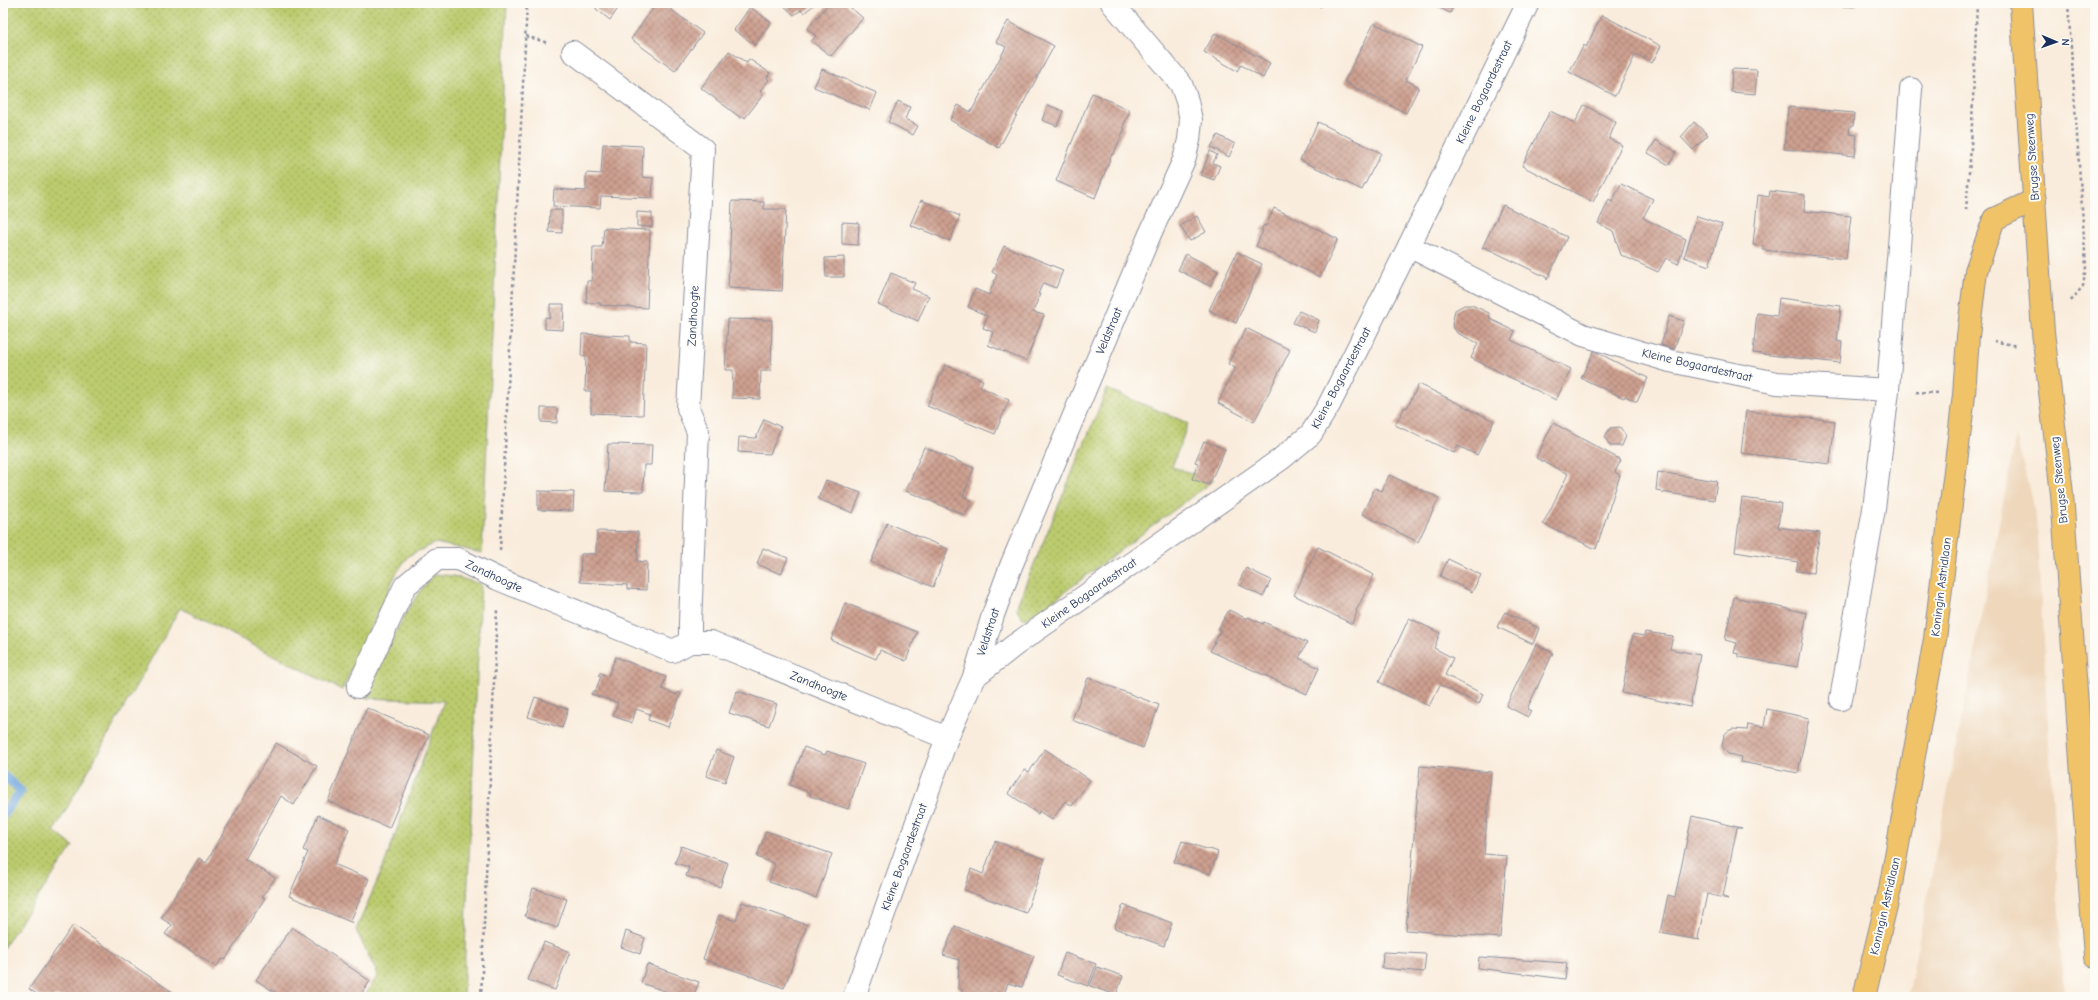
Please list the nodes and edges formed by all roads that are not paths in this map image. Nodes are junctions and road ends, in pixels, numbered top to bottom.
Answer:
1 (1112, 3) edge
2 (1528, 3) edge
3 (2020, 3) edge
4 (573, 52) dead end
5 (1911, 89) dead end
6 (2035, 200) junction
7 (1409, 246) junction
8 (1888, 390) junction
9 (690, 642) junction
10 (974, 677) junction
11 (358, 687) dead end
12 (1840, 699) dead end
13 (947, 738) junction
14 (2095, 957) edge
15 (854, 997) edge
16 (1864, 997) edge

1 - 10 street, Veldstraat
2 - 7 street, Kleine Bogaardestraat
3 - 6 main road, Brugse Steenweg
4 - 9 street, Zandhoogte
5 - 8 street
6 - 14 main road, Brugse Steenweg
6 - 16 main road, Koningin Astridlaan
7 - 8 street, Kleine Bogaardestraat
7 - 10 street, Kleine Bogaardestraat
8 - 12 street
9 - 11 street, Zandhoogte
9 - 13 street, Zandhoogte
10 - 13 street, Kleine Bogaardestraat
13 - 15 street, Kleine Bogaardestraat

